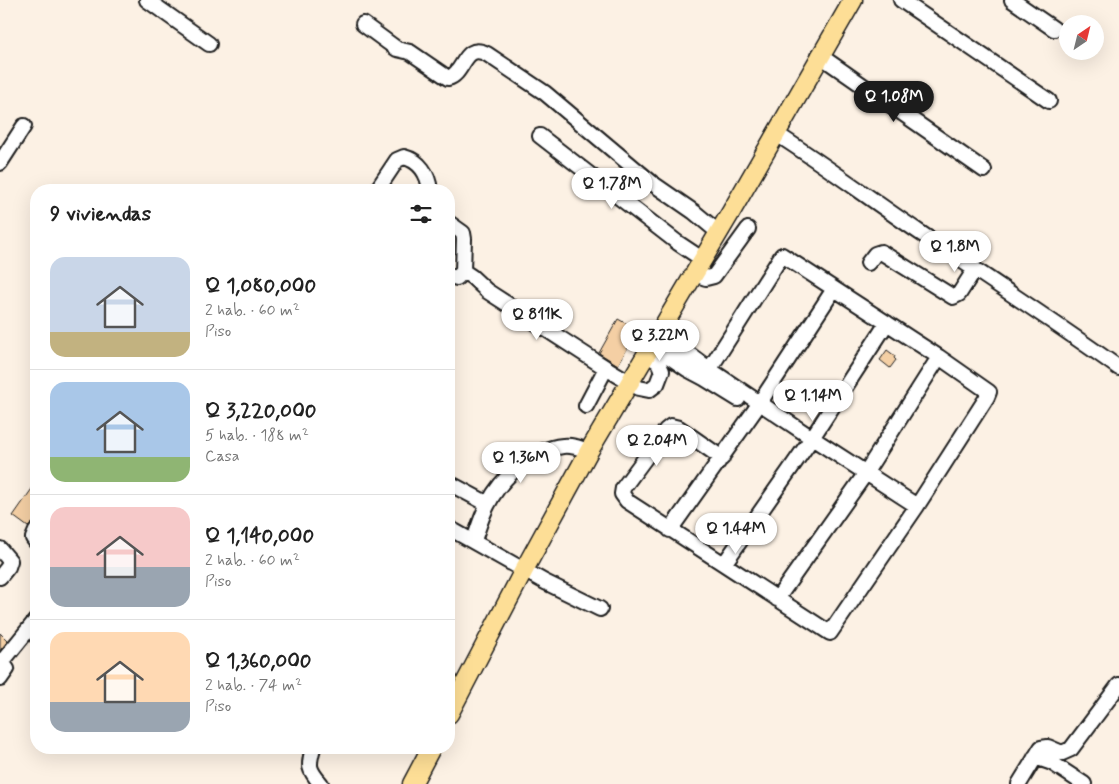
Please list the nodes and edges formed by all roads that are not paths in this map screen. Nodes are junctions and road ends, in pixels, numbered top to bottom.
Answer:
1 (147, 0) edge
2 (853, 0) edge
3 (901, 0) edge
4 (1012, 0) edge
5 (363, 24) dead end
6 (1054, 29) dead end
7 (209, 44) dead end
8 (820, 55) junction
9 (1049, 101) dead end
10 (24, 126) dead end
11 (775, 132) junction
12 (540, 136) dead end
13 (5, 145) edge
14 (0, 163) edge
15 (984, 170) dead end
16 (381, 184) edge
17 (429, 184) edge
18 (455, 227) edge
19 (748, 229) dead end
20 (718, 232) junction
21 (868, 263) dead end
22 (698, 266) junction
23 (974, 268) junction
24 (463, 271) junction
25 (455, 278) edge
26 (834, 289) junction
27 (886, 323) junction
28 (652, 344) junction
29 (940, 357) junction
30 (606, 368) junction
31 (1119, 368) edge
32 (707, 373) junction
33 (629, 382) junction
34 (586, 406) dead end
35 (757, 406) junction
36 (810, 442) junction
37 (589, 451) junction
38 (722, 458) junction
39 (863, 476) junction
40 (455, 486) edge
41 (488, 504) junction
42 (915, 510) junction
43 (670, 530) junction
44 (455, 531) edge
45 (474, 540) junction
46 (0, 549) edge
47 (724, 564) junction
48 (524, 570) junction
49 (0, 576) edge
50 (777, 599) junction
51 (600, 609) dead end
52 (30, 627) edge
53 (1, 661) edge
54 (0, 679) edge
55 (1119, 684) edge
56 (455, 702) edge
57 (312, 754) edge
58 (428, 754) edge
59 (1035, 757) junction
60 (321, 784) edge
61 (412, 784) edge
62 (1019, 784) edge
63 (1084, 784) edge

1 - 7 street
2 - 8 main road
3 - 9 street
4 - 6 street
5 - 20 street
8 - 11 main road
8 - 15 street
10 - 13 street
11 - 20 main road
11 - 23 street
12 - 22 street
13 - 14 street
16 - 17 street
18 - 24 street
19 - 22 street
20 - 22 main road
21 - 23 street
22 - 28 main road
23 - 31 street
24 - 25 street
24 - 30 street
26 - 27 street
26 - 32 street
26 - 35 street
27 - 29 street
27 - 36 street
28 - 32 street
28 - 33 main road
28 - 33 street
29 - 39 street
29 - 42 street
30 - 33 street
30 - 34 street
32 - 35 street
33 - 37 main road
35 - 36 street
35 - 38 street
36 - 39 street
36 - 47 street
37 - 41 street
37 - 48 main road
38 - 43 street
38 - 43 street
39 - 42 street
39 - 50 street
40 - 41 street
41 - 45 street
42 - 50 street
43 - 47 street
44 - 45 street
45 - 48 street
46 - 49 street
47 - 50 street
48 - 51 street
48 - 56 main road
52 - 53 street
53 - 54 street
55 - 59 street
57 - 60 street
58 - 61 main road
59 - 62 street
59 - 63 street

